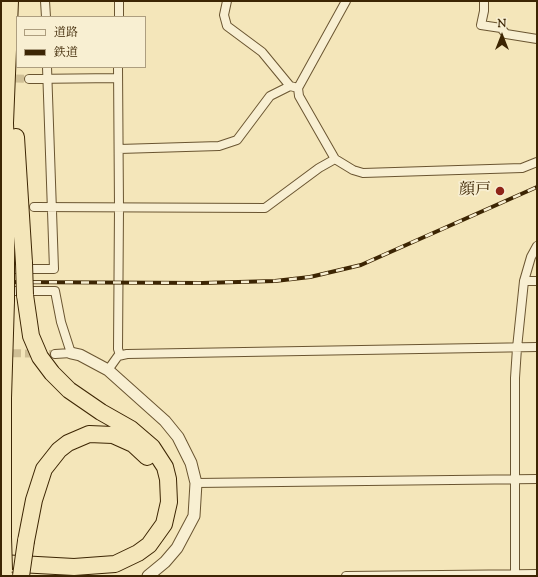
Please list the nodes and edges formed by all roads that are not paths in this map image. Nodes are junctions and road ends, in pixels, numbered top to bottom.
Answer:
1 (45, 1) edge
2 (119, 1) edge
3 (227, 1) edge
4 (346, 1) edge
5 (484, 1) edge
6 (10, 3) edge
7 (46, 16) edge
8 (119, 16) edge
9 (537, 39) edge
10 (47, 68) edge
11 (118, 68) edge
12 (47, 78) junction
13 (118, 78) junction
14 (29, 79) tunnel mouth
15 (294, 87) junction
16 (119, 149) junction
17 (336, 159) junction
18 (537, 162) edge
19 (34, 207) dead end
20 (52, 207) junction
21 (120, 208) junction
22 (537, 246) edge
23 (4, 267) edge
24 (524, 281) junction
25 (537, 281) edge
26 (3, 296) edge
27 (537, 347) edge
28 (517, 348) junction
29 (72, 353) junction
30 (55, 354) tunnel mouth
31 (120, 355) junction
32 (108, 370) junction
33 (515, 479) junction
34 (537, 479) edge
35 (196, 483) junction
36 (1, 554) edge
37 (3, 570) edge
38 (537, 574) edge
39 (151, 575) edge
40 (515, 575) edge
41 (21, 576) edge
42 (346, 576) edge

1 - 7 street
2 - 8 street
3 - 15 street
4 - 15 street
5 - 9 street
6 - 23 highway
6 - 37 highway, bridge
10 - 12 street
11 - 13 street
12 - 13 street
12 - 14 street
12 - 20 street
13 - 16 street
15 - 16 street
15 - 17 street
16 - 21 street
17 - 18 street
17 - 21 street
19 - 20 street
20 - 21 street
20 - 23 street
21 - 31 street
22 - 24 street
23 - 26 highway, bridge
24 - 25 street
24 - 28 street
26 - 29 street
26 - 37 highway, bridge
27 - 28 street
28 - 31 street
28 - 33 street
29 - 30 street
29 - 32 street
31 - 32 street
32 - 35 street
33 - 34 street
33 - 35 street
33 - 40 street
35 - 39 street
36 - 41 highway, bridge
38 - 40 street
40 - 42 street

